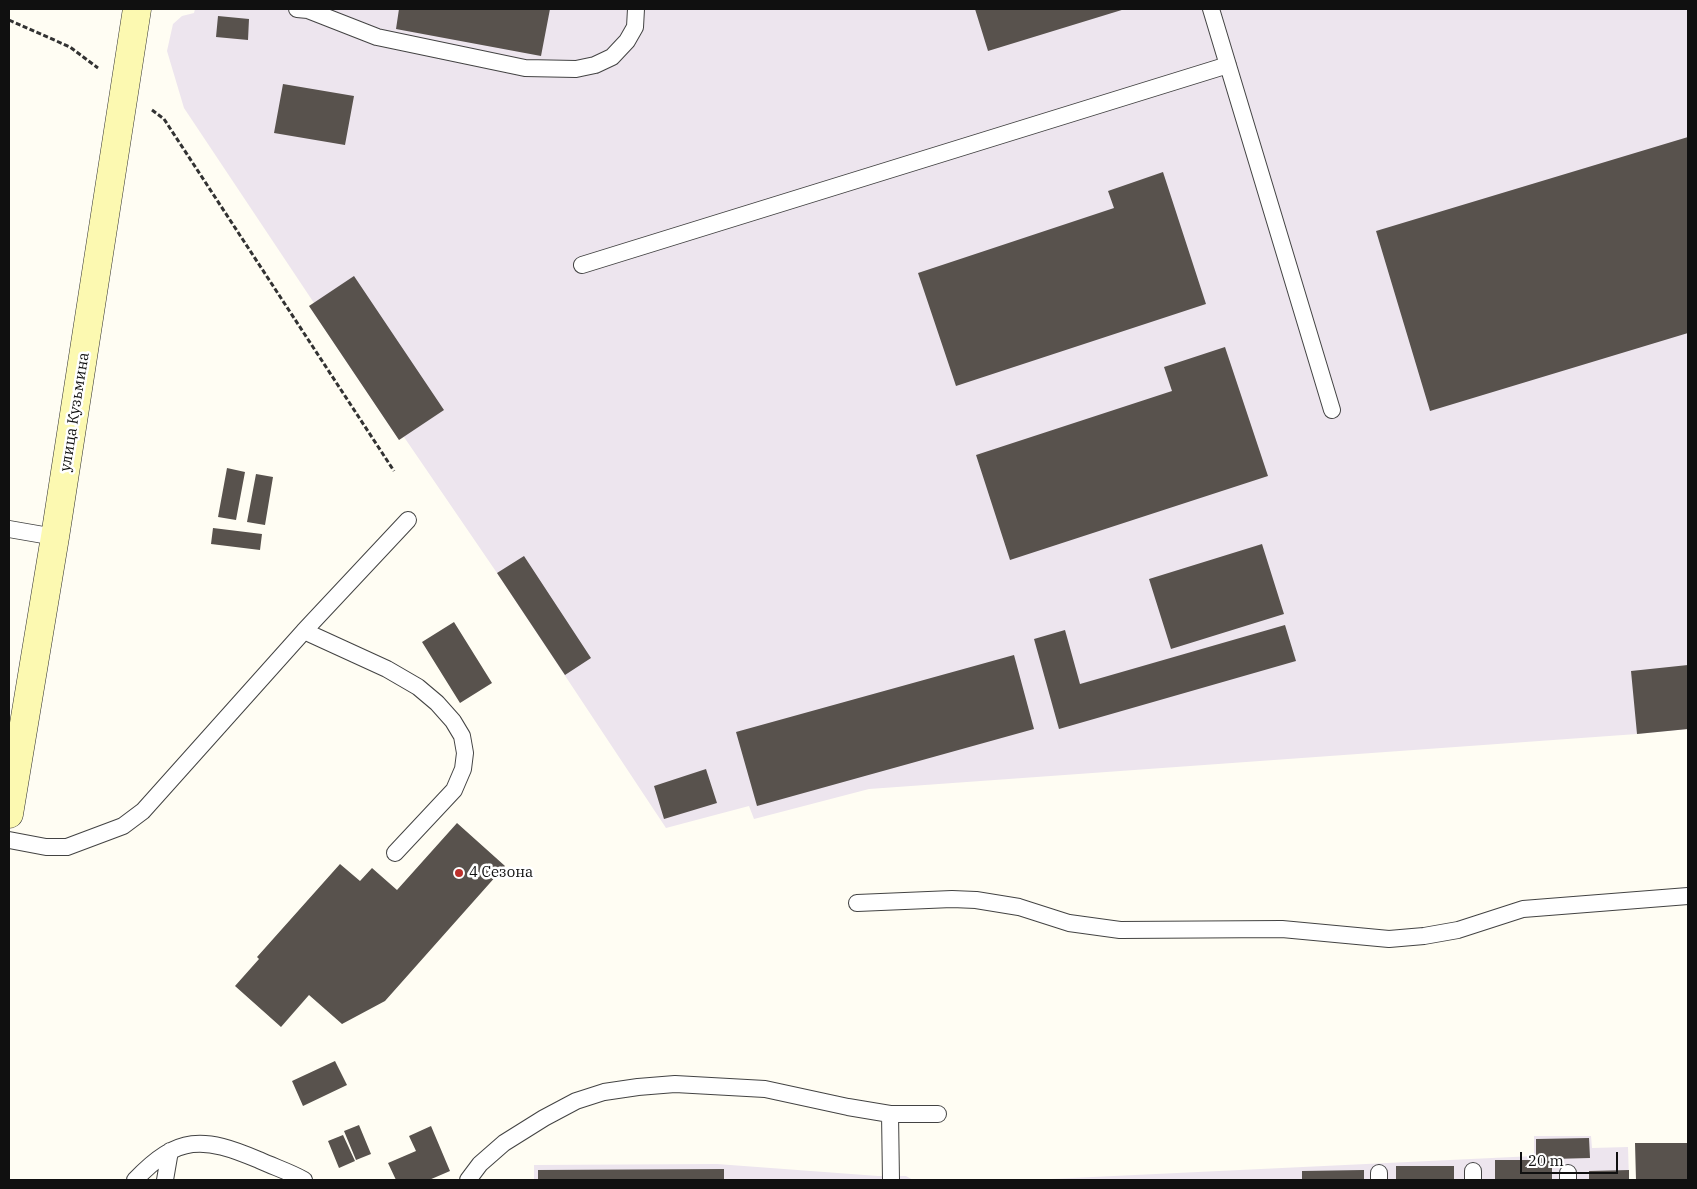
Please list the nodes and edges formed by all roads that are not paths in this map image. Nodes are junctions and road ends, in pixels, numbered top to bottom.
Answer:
1 (137, 9) edge
2 (304, 9) edge
3 (636, 9) edge
4 (1211, 9) edge
5 (1228, 65) junction
6 (582, 264) dead end
7 (1332, 410) dead end
8 (408, 520) dead end
9 (9, 529) edge
10 (55, 537) junction
11 (304, 631) junction
12 (9, 814) edge
13 (9, 840) edge
14 (396, 853) dead end
15 (1688, 896) edge
16 (857, 903) dead end
17 (890, 1114) junction
18 (938, 1114) dead end
19 (170, 1151) junction
20 (134, 1180) edge
21 (165, 1180) edge
22 (304, 1180) edge
23 (468, 1180) edge
24 (891, 1180) edge

1 - 10 street, улица Кузьмина
2 - 3 lane
4 - 5 lane
5 - 6 lane
5 - 7 lane
8 - 11 lane
9 - 10 lane
10 - 12 street, улица Кузьмина
11 - 13 lane
11 - 14 lane
15 - 16 lane
17 - 18 lane
17 - 23 lane
17 - 24 lane
19 - 20 lane
19 - 21 lane
19 - 22 lane

